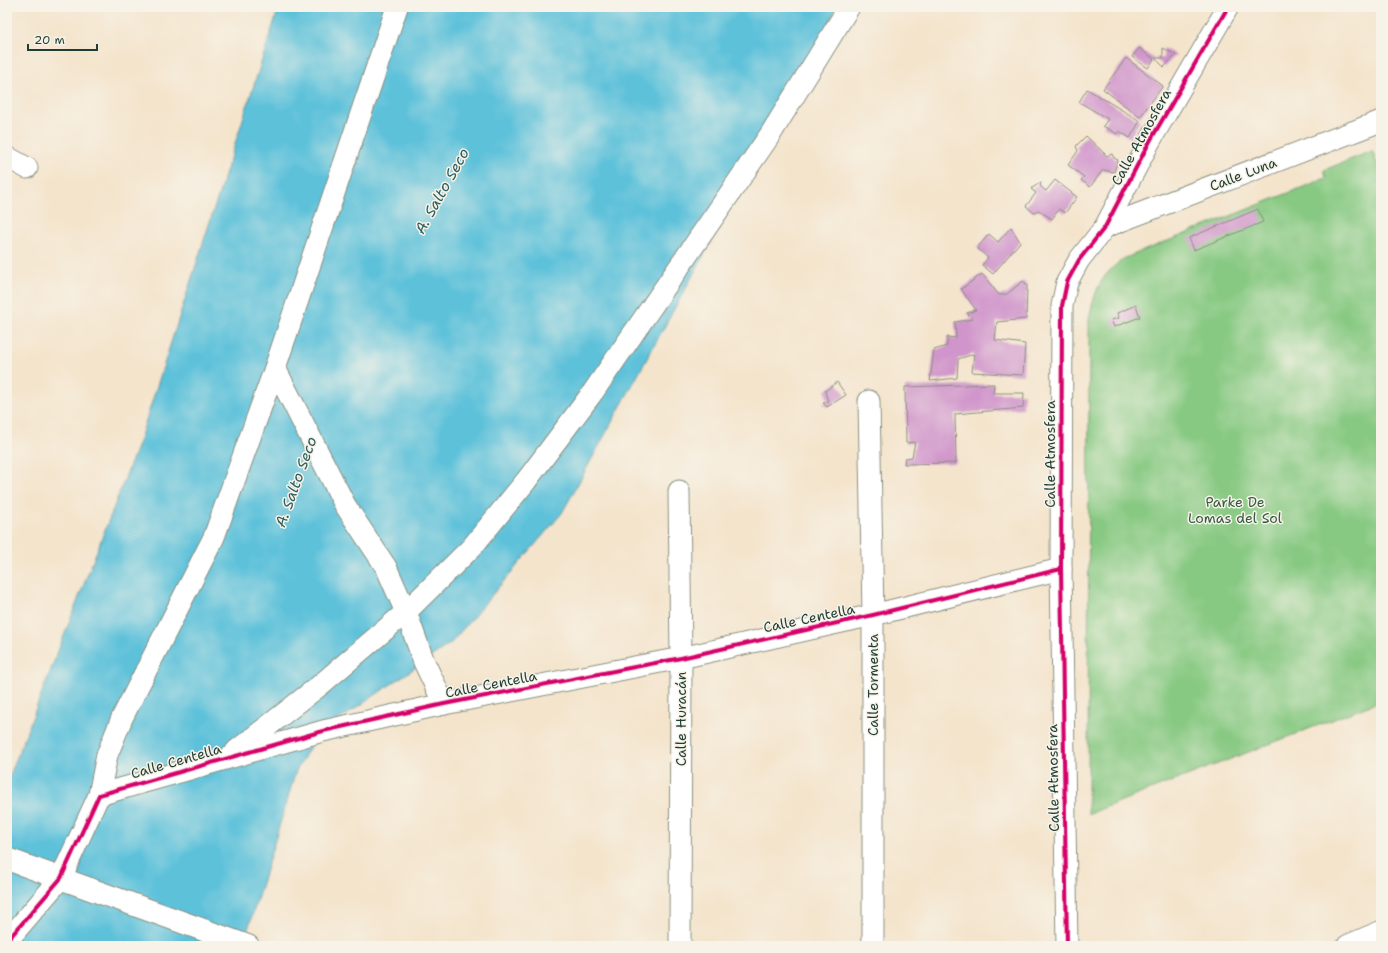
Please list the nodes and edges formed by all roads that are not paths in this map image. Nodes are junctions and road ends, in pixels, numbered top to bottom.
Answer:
1 (397, 7) edge
2 (849, 7) edge
3 (1228, 7) edge
4 (1381, 121) edge
5 (7, 157) edge
6 (26, 168) dead end
7 (1105, 227) junction
8 (275, 368) junction
9 (869, 401) dead end
10 (679, 491) dead end
11 (1061, 569) junction
12 (406, 612) junction
13 (873, 616) junction
14 (681, 658) junction
15 (444, 704) junction
16 (228, 757) junction
17 (100, 795) junction
18 (7, 859) edge
19 (61, 878) junction
20 (1381, 932) edge
21 (7, 941) edge
22 (248, 946) edge
23 (680, 946) edge
24 (873, 946) edge
25 (1067, 946) edge
26 (1348, 946) edge

1 - 8 street
2 - 12 street
3 - 7 street, Calle Atmosfera
4 - 7 street, Calle Luna
5 - 6 street
7 - 11 street, Calle Atmosfera
8 - 12 street
8 - 17 street
9 - 13 street, Calle Tormenta
10 - 14 street, Calle Huracán
11 - 13 street, Calle Centella
11 - 25 street, Calle Atmosfera
12 - 15 street
12 - 16 street
13 - 14 street, Calle Centella
13 - 24 street, Calle Tormenta
14 - 15 street, Calle Centella
14 - 23 street, Calle Huracán
15 - 16 street, Calle Centella
16 - 17 street, Calle Centella
17 - 19 street
18 - 19 street
19 - 21 street
19 - 22 street
20 - 26 street

